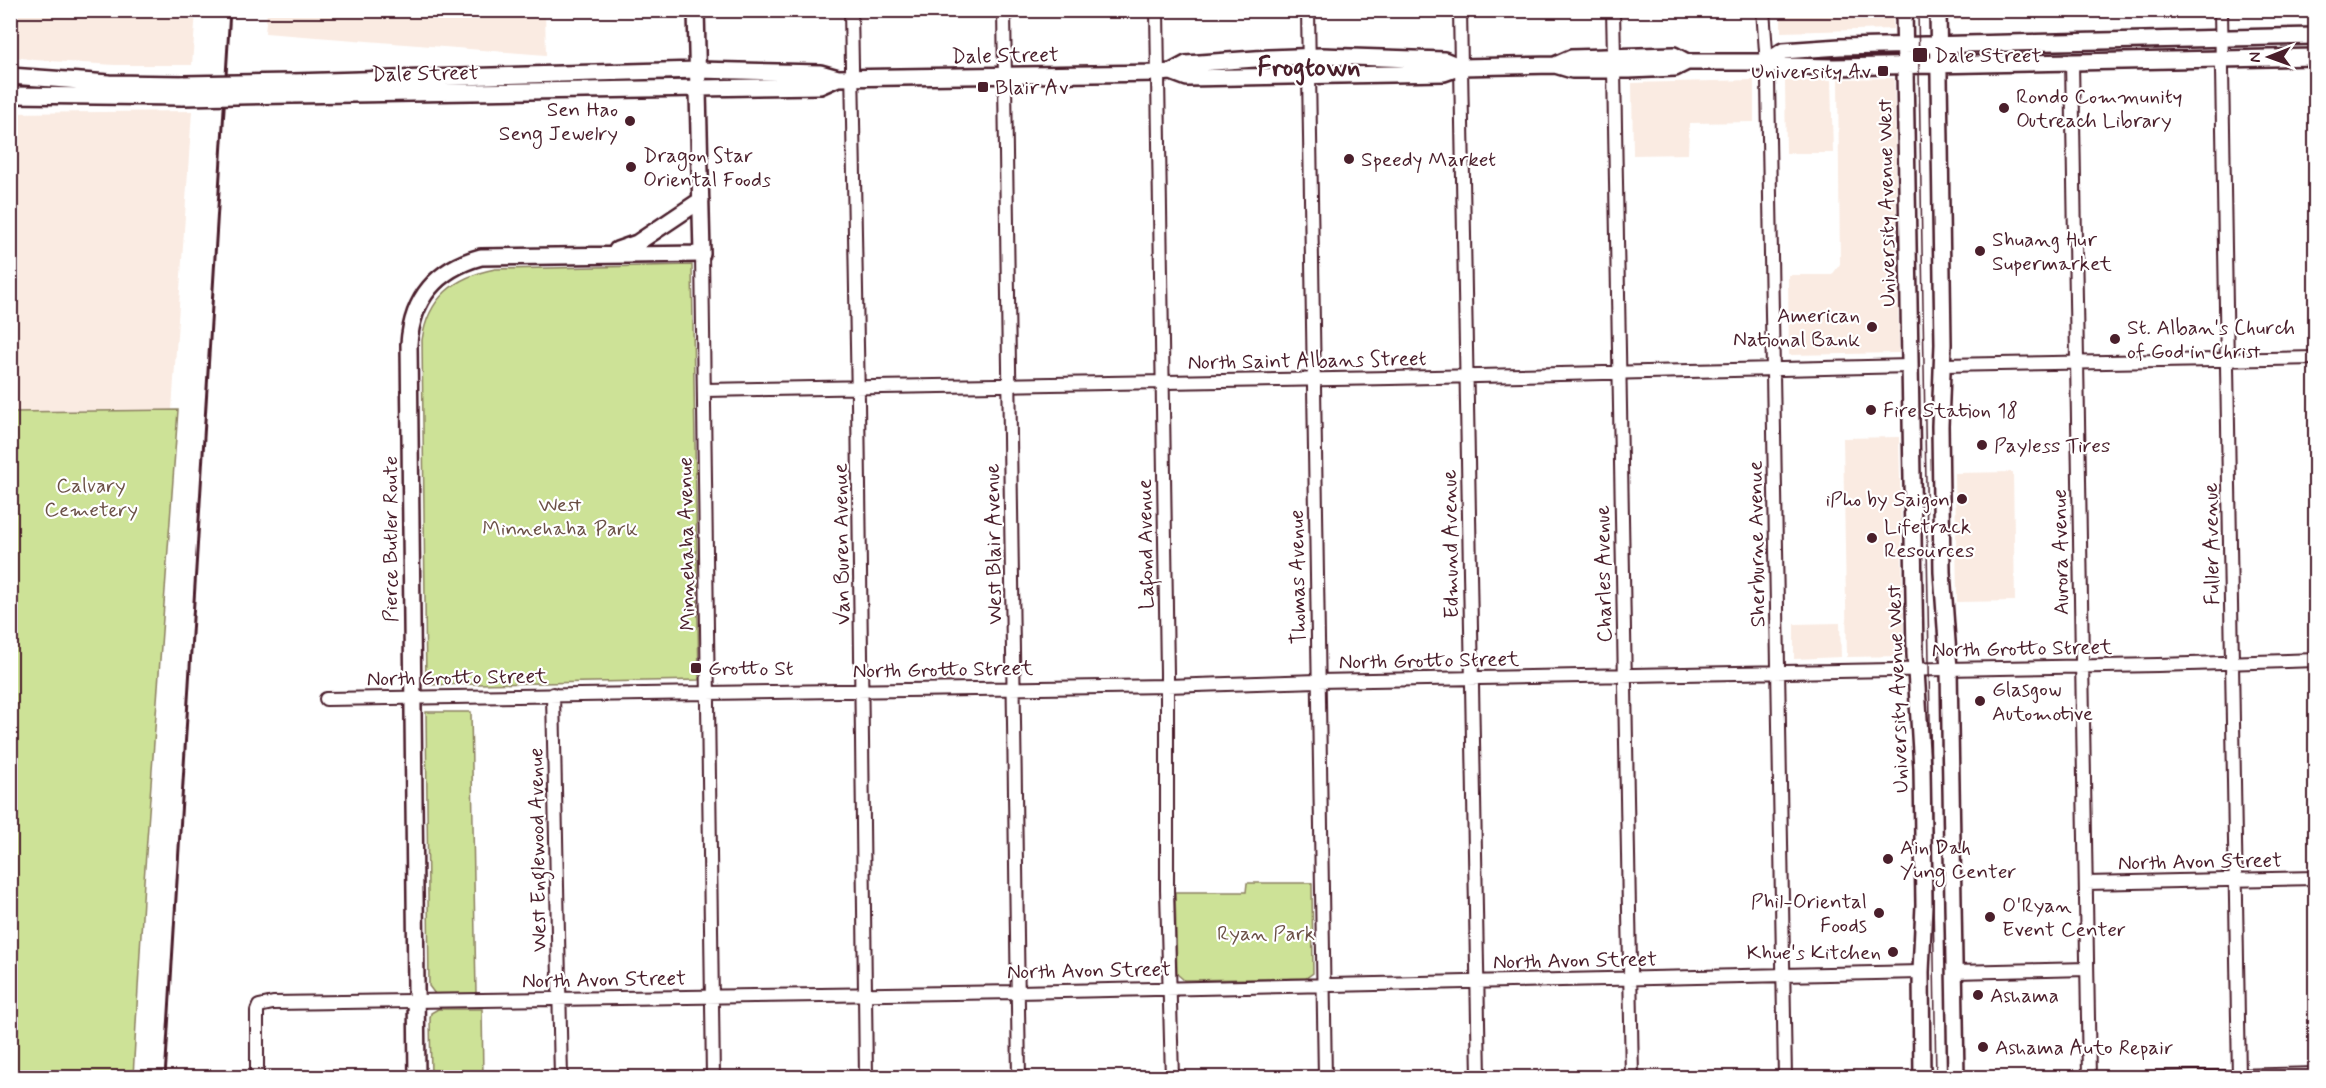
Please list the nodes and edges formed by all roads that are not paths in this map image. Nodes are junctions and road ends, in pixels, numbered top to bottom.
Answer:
1 (696, 10) edge
2 (851, 10) edge
3 (1004, 10) edge
4 (1157, 10) edge
5 (1308, 10) edge
6 (1460, 10) edge
7 (1613, 10) edge
8 (1763, 10) edge
9 (1904, 10) edge
10 (1938, 10) edge
11 (2221, 10) edge
12 (2316, 36) edge
13 (2222, 38) junction
14 (1938, 44) junction
15 (1905, 45) junction
16 (1309, 56) junction
17 (2316, 57) edge
18 (2222, 59) junction
19 (2072, 61) junction
20 (1766, 62) junction
21 (1614, 63) junction
22 (1939, 64) junction
23 (1904, 65) junction
24 (1461, 67) junction
25 (698, 70) junction
26 (1165, 72) junction
27 (1005, 75) junction
28 (1309, 75) junction
29 (10, 76) edge
30 (846, 78) junction
31 (698, 88) junction
32 (292, 89) junction
33 (183, 91) junction
34 (10, 95) edge
35 (701, 200) junction
36 (606, 254) junction
37 (702, 254) junction
38 (2316, 358) edge
39 (2228, 360) junction
40 (2077, 363) junction
41 (1943, 365) junction
42 (1910, 366) junction
43 (1772, 369) junction
44 (1620, 373) junction
45 (1467, 376) junction
46 (1314, 379) junction
47 (1163, 382) junction
48 (1010, 386) junction
49 (858, 388) junction
50 (705, 390) junction
51 (2316, 660) edge
52 (2233, 663) junction
53 (2081, 666) junction
54 (1916, 669) junction
55 (1948, 669) junction
56 (1778, 672) junction
57 (1624, 675) junction
58 (1472, 678) junction
59 (1318, 681) junction
60 (1167, 686) junction
61 (1015, 687) junction
62 (862, 690) junction
63 (709, 693) junction
64 (553, 694) junction
65 (412, 697) junction
66 (326, 699) dead end
67 (2316, 878) edge
68 (2236, 879) junction
69 (2086, 883) junction
70 (2087, 969) junction
71 (1921, 972) junction
72 (1954, 972) junction
73 (1783, 975) junction
74 (1630, 979) junction
75 (1477, 981) junction
76 (1323, 985) junction
77 (1171, 988) junction
78 (1018, 992) junction
79 (866, 994) junction
80 (712, 997) junction
81 (560, 999) junction
82 (416, 1000) junction
83 (2316, 1074) edge
84 (2239, 1076) edge
85 (257, 1077) edge
86 (417, 1077) edge
87 (561, 1077) edge
88 (713, 1077) edge
89 (866, 1077) edge
90 (1019, 1077) edge
91 (1172, 1077) edge
92 (1325, 1077) edge
93 (1479, 1077) edge
94 (1632, 1077) edge
95 (1785, 1077) edge
96 (1922, 1077) edge
97 (1956, 1077) edge
98 (2090, 1077) edge
99 (2151, 1077) edge

1 - 25 main road, Minnehaha Avenue
2 - 30 street, Van Buren Avenue
3 - 27 street, West Blair Avenue
4 - 26 street, Lafond Avenue
5 - 16 street, Thomas Avenue
6 - 24 street, Edmund Avenue
7 - 21 street, Charles Avenue
8 - 20 street, Sherburne Avenue
9 - 15 main road, University Avenue West
10 - 14 main road
11 - 13 street, Fuller Avenue
12 - 13 main road, Dale Street
13 - 14 main road, Dale Street
13 - 18 street, Fuller Avenue
14 - 15 main road, Dale Street
14 - 22 main road
15 - 20 main road, Dale Street
15 - 23 main road, University Avenue West
16 - 24 main road, Dale Street
16 - 26 main road, Dale Street
16 - 28 street, Thomas Avenue
17 - 18 main road, Dale Street
18 - 19 main road, Dale Street
18 - 39 street, Fuller Avenue
19 - 22 main road, Dale Street
19 - 40 street, Aurora Avenue
20 - 21 main road, Dale Street
20 - 23 main road, Dale Street
20 - 43 street, Sherburne Avenue
21 - 24 main road, Dale Street
21 - 44 street, Charles Avenue
22 - 23 main road, Dale Street
22 - 41 main road
23 - 42 main road, University Avenue West
24 - 28 main road, Dale Street
24 - 45 street, Edmund Avenue
25 - 30 main road, Dale Street
25 - 31 main road, Minnehaha Avenue
25 - 32 main road, Dale Street
26 - 27 main road, Dale Street
26 - 28 main road, Dale Street
26 - 47 street, Lafond Avenue
27 - 30 main road, Dale Street
27 - 48 street, West Blair Avenue
28 - 46 street, Thomas Avenue
29 - 33 main road, Dale Street
30 - 31 main road, Dale Street
30 - 49 street, Van Buren Avenue
31 - 32 main road, Dale Street
31 - 35 main road, Minnehaha Avenue
32 - 33 main road, Dale Street, bridge
33 - 34 main road, Dale Street
35 - 36 main road
35 - 37 main road, Minnehaha Avenue
36 - 37 main road, Pierce Butler Route
36 - 65 main road, Pierce Butler Route
37 - 50 street, Minnehaha Avenue
38 - 39 street
39 - 40 street
39 - 52 street, Fuller Avenue
40 - 41 street
40 - 53 street, Aurora Avenue
41 - 55 main road
42 - 43 street, North Saint Albans Street
42 - 54 main road, University Avenue West
43 - 44 street, North Saint Albans Street
43 - 56 street, Sherburne Avenue
44 - 45 street, North Saint Albans Street
44 - 57 street, Charles Avenue
45 - 46 street, North Saint Albans Street
45 - 58 street, Edmund Avenue
46 - 47 street, North Saint Albans Street
46 - 59 street, Thomas Avenue
47 - 48 street, North Saint Albans Street
47 - 60 street, Lafond Avenue
48 - 49 street, North Saint Albans Street
48 - 61 street, West Blair Avenue
49 - 50 street, North Saint Albans Street
49 - 62 street, Van Buren Avenue
50 - 63 street, Minnehaha Avenue
51 - 52 street, North Grotto Street
52 - 53 street, North Grotto Street
52 - 68 street, Fuller Avenue
53 - 55 street, North Grotto Street
53 - 69 street, Aurora Avenue
54 - 55 street, North Grotto Street
54 - 56 street, North Grotto Street
54 - 71 main road, University Avenue West
55 - 72 main road
56 - 57 street, North Grotto Street
56 - 73 street, Sherburne Avenue
57 - 58 street, North Grotto Street
57 - 74 street, Charles Avenue
58 - 59 street, North Grotto Street
58 - 75 street, Edmund Avenue
59 - 60 street, North Grotto Street
59 - 76 street, Thomas Avenue
60 - 61 street, North Grotto Street
60 - 77 street, Lafond Avenue
61 - 62 street, North Grotto Street
61 - 78 street, West Blair Avenue
62 - 63 street, North Grotto Street
62 - 79 street, Van Buren Avenue
63 - 64 street, North Grotto Street
63 - 80 street, Minnehaha Avenue
64 - 65 street, North Grotto Street
64 - 81 street, West Englewood Avenue
65 - 66 street, North Grotto Street
65 - 82 main road, Pierce Butler Route
67 - 68 street, North Avon Street
68 - 69 street, North Avon Street
68 - 84 street, Fuller Avenue
69 - 70 street, Aurora Avenue
70 - 72 street
70 - 98 street, Aurora Avenue
71 - 73 street, North Avon Street
71 - 96 main road, University Avenue West
72 - 97 main road
73 - 74 street, North Avon Street
73 - 95 street, Sherburne Avenue
74 - 75 street, North Avon Street
74 - 94 street, Charles Avenue
75 - 76 street, North Avon Street
75 - 93 street, Edmund Avenue
76 - 77 street, North Avon Street
76 - 92 street, Thomas Avenue
77 - 78 street, North Avon Street
77 - 91 street, Lafond Avenue
78 - 79 street, North Avon Street
78 - 90 street, West Blair Avenue
79 - 80 street, North Avon Street
79 - 89 street, Van Buren Avenue
80 - 81 street, North Avon Street
80 - 88 street, Minnehaha Avenue
81 - 82 street, North Avon Street
81 - 87 street, West Englewood Avenue
82 - 85 street, North Avon Street
82 - 86 main road, Pierce Butler Route
83 - 84 street
84 - 99 street

